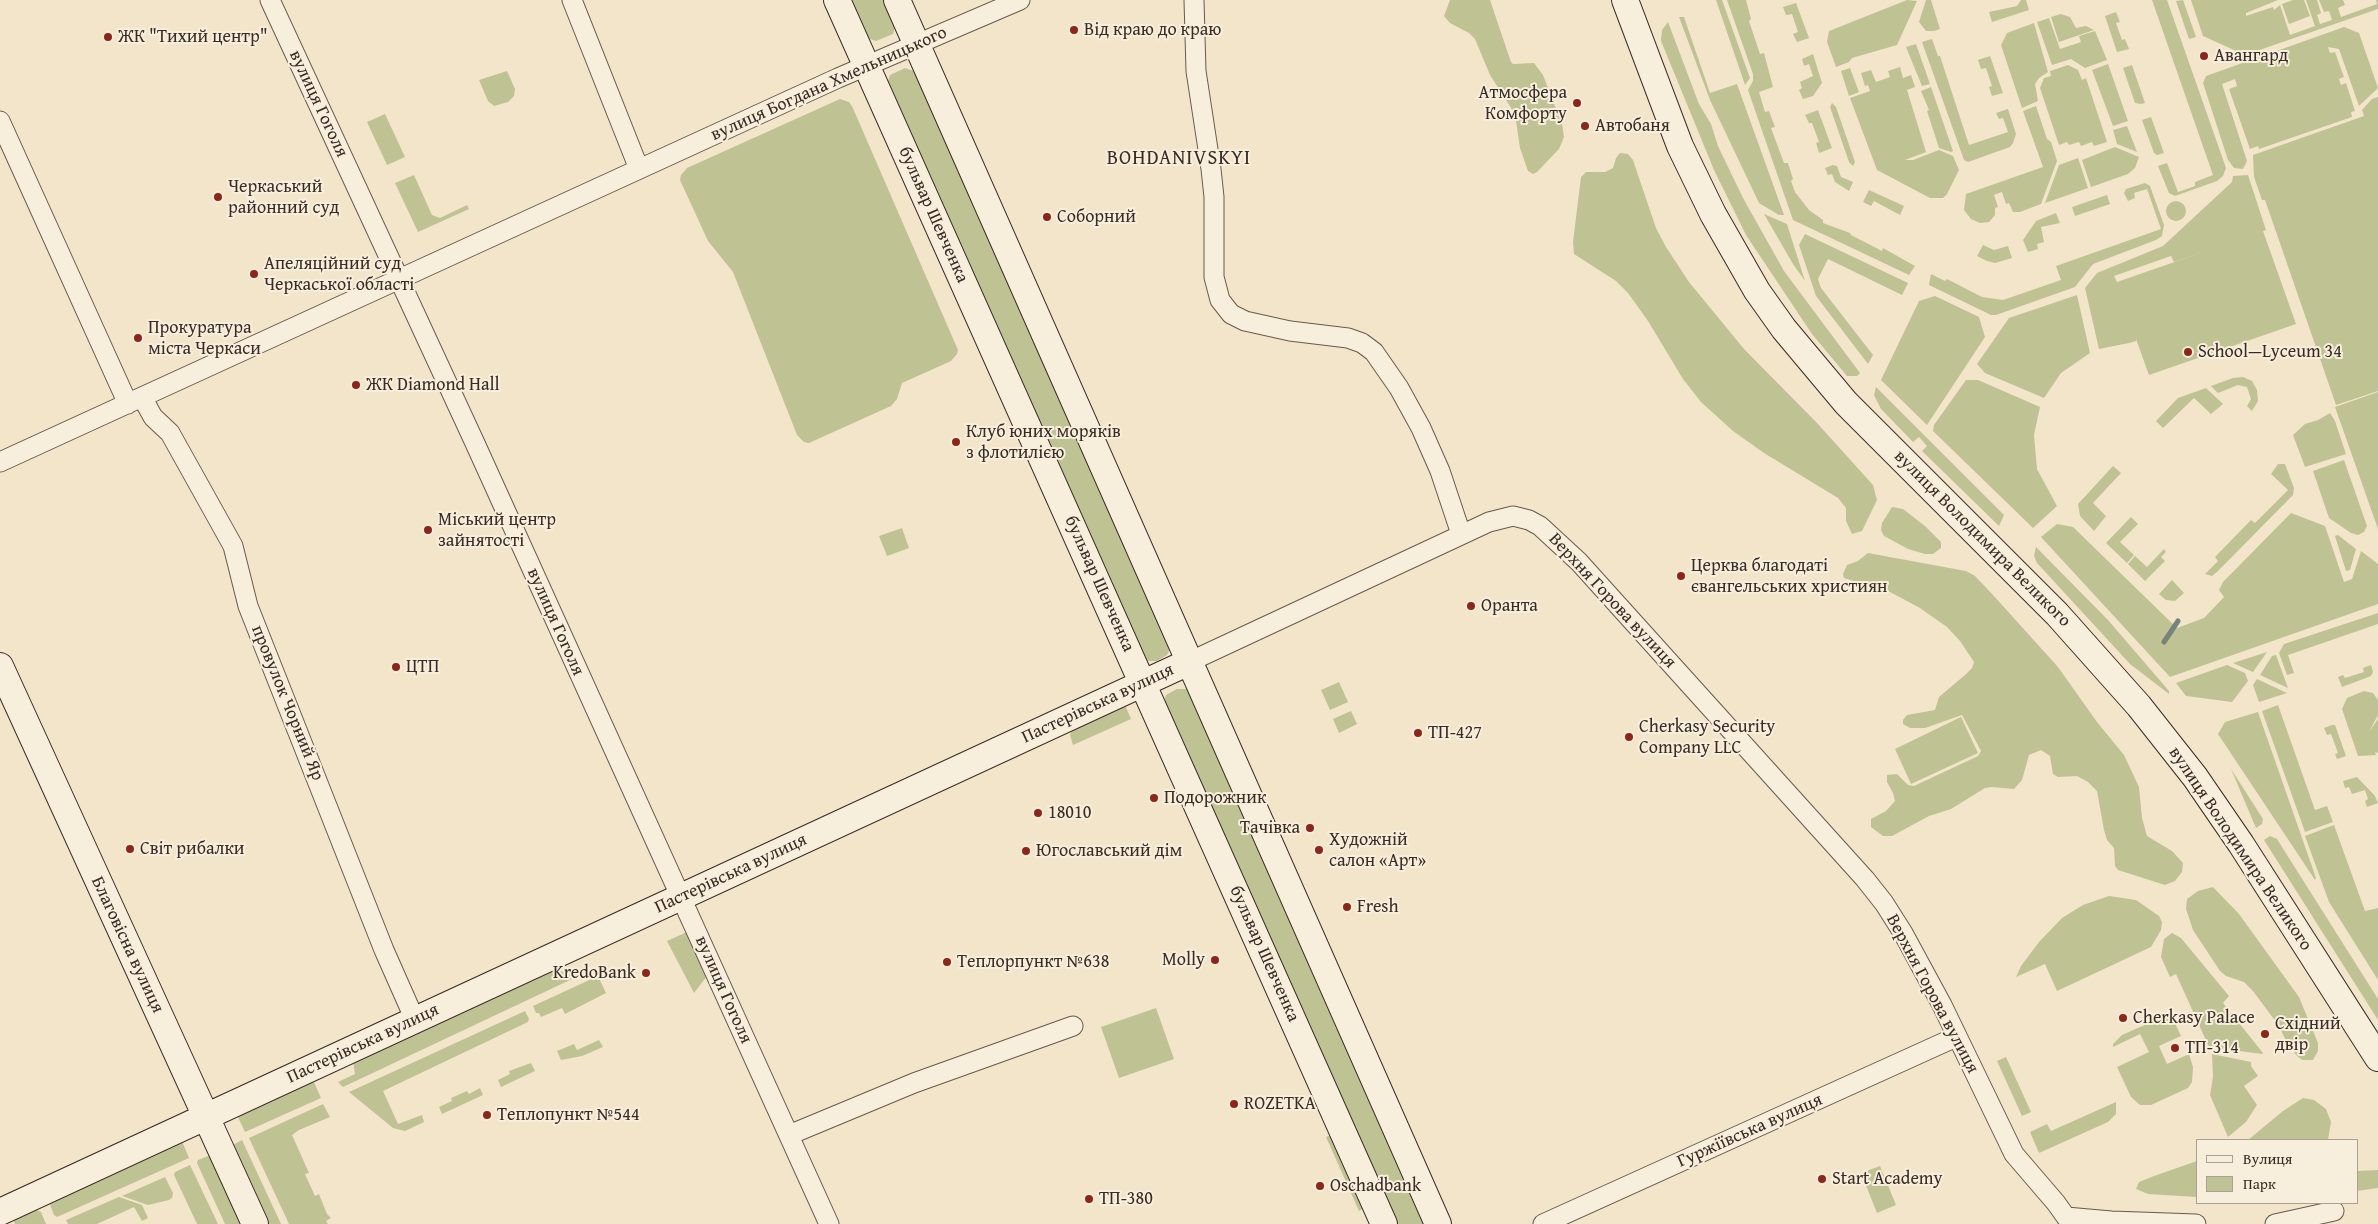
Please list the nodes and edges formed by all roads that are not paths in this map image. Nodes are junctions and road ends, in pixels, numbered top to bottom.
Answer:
1 (270, 0) edge
2 (572, 0) edge
3 (837, 0) edge
4 (897, 0) edge
5 (1020, 0) edge
6 (1194, 0) edge
7 (1625, 0) edge
8 (915, 45) junction
9 (866, 66) junction
10 (0, 121) edge
11 (639, 169) junction
12 (399, 280) junction
13 (135, 400) junction
14 (0, 462) edge
15 (1461, 534) junction
16 (1189, 662) junction
17 (0, 666) edge
18 (1143, 683) junction
19 (681, 897) junction
20 (415, 1020) junction
21 (1073, 1026) dead end
22 (1956, 1037) junction
23 (2378, 1058) edge
24 (206, 1117) junction
25 (789, 1136) junction
26 (2334, 1211) dead end
27 (0, 1212) edge
28 (2063, 1221) edge
29 (255, 1224) edge
30 (829, 1224) edge
31 (1384, 1224) edge
32 (1438, 1224) edge
33 (1543, 1224) edge
34 (2196, 1224) edge
35 (2275, 1224) edge

1 - 12 street, вулиця Гоголя
2 - 11 street
3 - 9 main road, бульвар Шевченка
4 - 8 main road
5 - 8 street, вулиця Богдана Хмельницького
6 - 15 street
7 - 23 main road, вулиця Володимира Великого
8 - 9 street, вулиця Богдана Хмельницького
8 - 16 main road
9 - 11 street, вулиця Богдана Хмельницького
9 - 18 main road, бульвар Шевченка
10 - 13 street
11 - 12 street, вулиця Богдана Хмельницького
12 - 13 street, вулиця Богдана Хмельницького
12 - 19 street, вулиця Гоголя
13 - 14 street, вулиця Богдана Хмельницького
13 - 20 street, провулок Чорний Яр
15 - 16 street, Пастерівська вулиця
15 - 22 street, Верхня Горова вулиця
16 - 18 main road, Пастерівська вулиця
16 - 32 main road
17 - 24 main road, Благовісна вулиця
18 - 19 main road, Пастерівська вулиця
18 - 31 main road, бульвар Шевченка
19 - 20 main road, Пастерівська вулиця
19 - 25 street, вулиця Гоголя
20 - 24 main road, Пастерівська вулиця
21 - 25 street
22 - 28 street, Верхня Горова вулиця
22 - 33 street, Гуржіївська вулиця
24 - 27 main road, Пастерівська вулиця
24 - 29 main road, Благовісна вулиця
25 - 30 street, вулиця Гоголя
26 - 35 street
28 - 34 street, Верхня Горова вулиця

